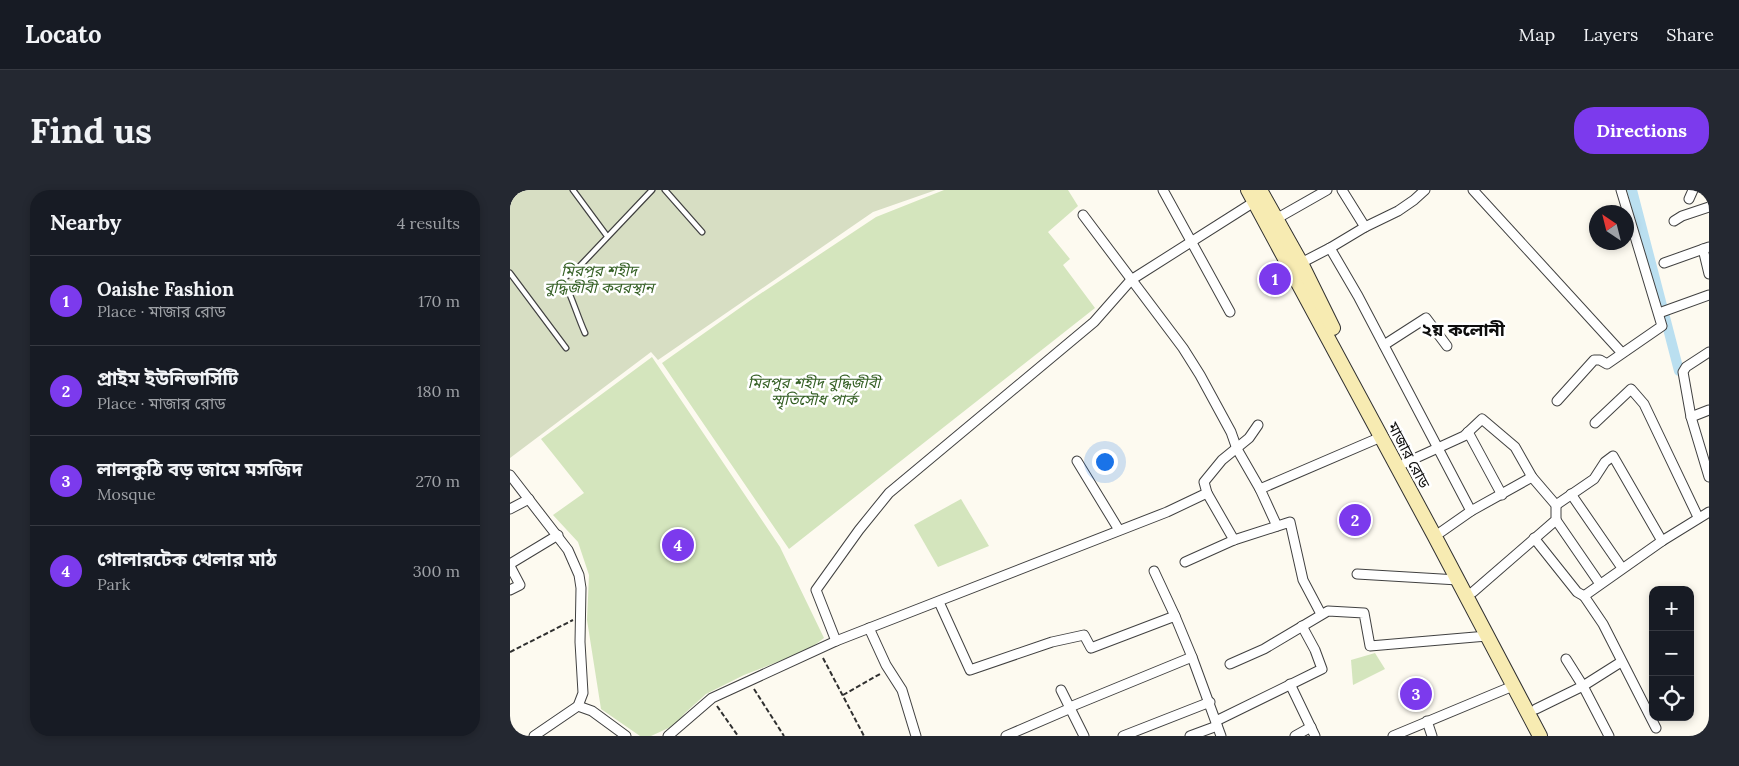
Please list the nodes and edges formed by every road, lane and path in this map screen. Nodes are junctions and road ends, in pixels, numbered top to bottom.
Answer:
1 (573, 190) edge
2 (652, 190) edge
3 (665, 190) edge
4 (1162, 190) edge
5 (1327, 190) edge
6 (1342, 190) edge
7 (1425, 190) edge
8 (1473, 190) edge
9 (1621, 190) edge
10 (1693, 190) edge
11 (1254, 194) edge
12 (1689, 199) dead end
13 (1709, 207) edge
14 (1083, 215) dead end
15 (1276, 220) junction
16 (1674, 221) dead end
17 (1365, 227) junction
18 (702, 232) dead end
19 (607, 236) junction
20 (1190, 242) junction
21 (1330, 248) junction
22 (1706, 248) edge
23 (1301, 263) junction
24 (1664, 263) dead end
25 (510, 272) edge
26 (1709, 274) edge
27 (1131, 280) junction
28 (1709, 295) edge
29 (1230, 312) dead end
30 (1659, 313) junction
31 (584, 334) dead end
32 (1384, 345) junction
33 (1447, 346) dead end
34 (566, 348) dead end
35 (1709, 352) edge
36 (1622, 353) junction
37 (1557, 401) dead end
38 (1709, 410) edge
39 (1691, 418) junction
40 (1595, 423) dead end
41 (1258, 425) dead end
42 (1468, 432) junction
43 (1381, 437) junction
44 (1437, 447) junction
45 (1237, 449) junction
46 (1076, 461) dead end
47 (1405, 463) junction
48 (510, 475) edge
49 (1532, 477) junction
50 (1709, 477) edge
51 (1260, 489) junction
52 (1207, 493) junction
53 (1571, 494) junction
54 (1502, 495) junction
55 (529, 499) junction
56 (1556, 505) junction
57 (510, 509) edge
58 (1470, 511) junction
59 (1709, 512) edge
60 (1698, 517) junction
61 (1556, 520) junction
62 (1277, 526) junction
63 (1119, 530) junction
64 (1441, 532) junction
65 (558, 535) junction
66 (1534, 538) junction
67 (1234, 540) junction
68 (1662, 540) junction
69 (1185, 562) dead end
70 (510, 565) edge
71 (1622, 568) junction
72 (1154, 571) dead end
73 (1357, 574) dead end
74 (1458, 580) junction
75 (1600, 584) junction
76 (510, 590) edge
77 (1473, 592) junction
78 (1584, 596) junction
79 (939, 602) junction
80 (1321, 614) junction
81 (580, 616) junction
82 (1174, 616) junction
83 (1302, 626) junction
84 (868, 628) junction
85 (1487, 636) junction
86 (836, 641) junction
87 (818, 649) junction
88 (510, 652) edge
89 (1192, 657) junction
90 (1566, 659) dead end
91 (1622, 662) junction
92 (1230, 664) dead end
93 (888, 669) junction
94 (748, 680) junction
95 (1290, 684) junction
96 (1513, 686) junction
97 (1583, 686) junction
98 (1061, 690) dead end
99 (843, 695) junction
100 (712, 698) junction
101 (1210, 702) junction
102 (578, 706) junction
103 (1070, 708) junction
104 (1536, 709) junction
105 (1427, 722) junction
106 (1217, 723) junction
107 (1656, 728) dead end
108 (1313, 732) edge
109 (534, 736) edge
110 (626, 736) edge
111 (668, 736) edge
112 (738, 736) edge
113 (784, 736) edge
114 (864, 736) edge
115 (916, 736) edge
116 (1006, 736) edge
117 (1084, 736) edge
118 (1123, 736) edge
119 (1190, 736) edge
120 (1221, 736) edge
121 (1295, 736) edge
122 (1393, 736) edge
123 (1432, 736) edge
124 (1540, 736) edge
125 (1550, 736) edge
126 (1609, 736) edge

1 - 19 lane
2 - 19 lane
3 - 18 lane
4 - 20 street
5 - 15 street
6 - 17 street
7 - 17 street
8 - 36 street
9 - 30 street
10 - 12 street
11 - 15 main road, মাজার রোড
11 - 20 street
11 - 43 main road, মাজার রোড
13 - 16 street
14 - 27 street
15 - 23 main road, মাজার রোড
17 - 21 street
19 - 31 lane
20 - 27 street
20 - 29 street
21 - 23 street
21 - 32 street
22 - 24 street
22 - 26 street
23 - 47 main road, মাজার রোড
25 - 34 lane
27 - 45 street
27 - 86 street
28 - 30 street
30 - 36 street
32 - 33 street
32 - 44 street
35 - 39 street
36 - 37 street
38 - 39 street
39 - 50 street
40 - 60 street
41 - 45 street
42 - 44 street
42 - 49 street
42 - 54 street
43 - 51 street
43 - 74 main road, মাজার রোড
44 - 47 street
44 - 58 street
45 - 51 street
45 - 52 street
46 - 63 street
47 - 64 main road, মাজার রোড
48 - 55 street
49 - 54 street
49 - 56 street
51 - 62 street
52 - 63 street
52 - 67 street
53 - 56 street
53 - 68 street
53 - 71 street
54 - 58 street
55 - 57 street
55 - 65 street
56 - 61 street
58 - 64 street
59 - 60 street
60 - 68 street
61 - 66 street
61 - 75 street
62 - 67 street
62 - 80 street
63 - 79 street
64 - 77 main road, মাজার রোড
65 - 70 street
65 - 81 street
66 - 77 street
66 - 78 street
67 - 69 street
68 - 71 street
70 - 76 street
71 - 75 street
72 - 82 street
73 - 74 street
74 - 85 main road, মাজার রোড
75 - 78 street
77 - 104 main road, মাজার রোড
78 - 91 street
79 - 82 street
79 - 84 street
80 - 83 street
80 - 85 street
81 - 88 path
81 - 102 street
82 - 89 street
83 - 92 street
83 - 95 street
84 - 86 street
84 - 93 street
85 - 96 main road, মাজার রোড
86 - 87 street
87 - 94 street
87 - 99 path
89 - 101 street
89 - 103 street
90 - 97 street
91 - 97 street
91 - 107 street
93 - 99 path
93 - 115 street
94 - 100 street
94 - 113 path
95 - 106 street
95 - 108 street
96 - 105 street
96 - 124 main road, মাজার রোড
97 - 104 street
97 - 126 street
98 - 103 street
99 - 114 path
100 - 111 street
100 - 112 path
101 - 106 street
101 - 118 street
102 - 109 street
102 - 110 street
103 - 116 street
103 - 117 street
104 - 125 main road, মাজার রোড
105 - 122 street
105 - 123 street
106 - 119 street
106 - 120 street
108 - 121 street

